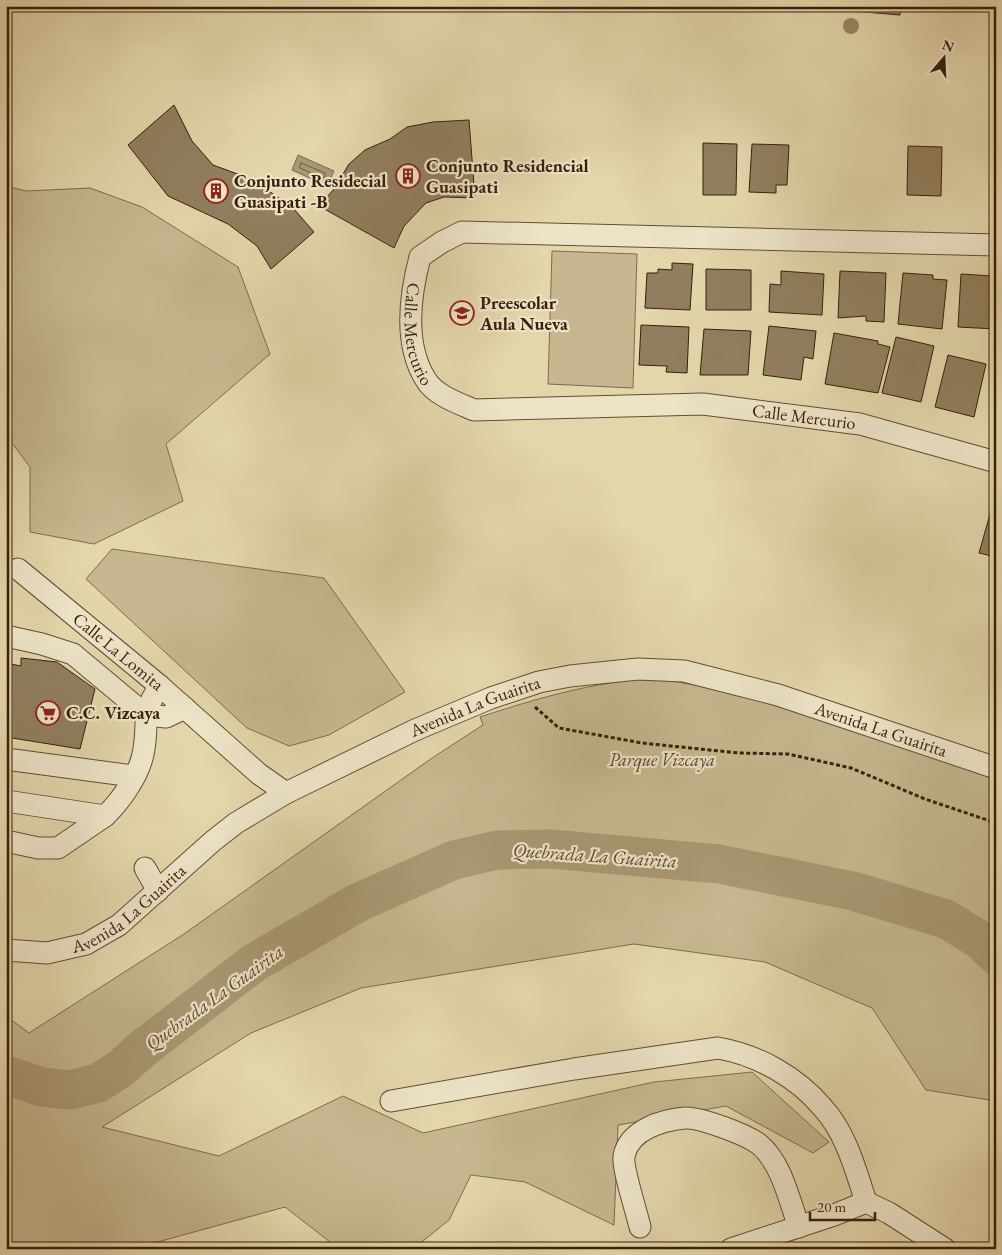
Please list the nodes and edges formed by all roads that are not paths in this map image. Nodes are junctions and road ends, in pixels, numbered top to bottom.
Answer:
1 (996, 246) edge
2 (996, 462) edge
3 (18, 569) dead end
4 (6, 636) edge
5 (160, 686) junction
6 (185, 708) junction
7 (146, 715) junction
8 (6, 759) edge
9 (996, 768) edge
10 (133, 776) junction
11 (286, 793) junction
12 (6, 801) edge
13 (105, 816) junction
14 (6, 841) edge
15 (145, 868) dead end
16 (158, 891) junction
17 (6, 950) edge
18 (391, 1101) dead end
19 (866, 1202) junction
20 (640, 1227) dead end
21 (799, 1227) junction
22 (732, 1249) edge
23 (945, 1249) edge

1 - 2 street, Calle Mercurio
3 - 5 street, Calle La Lomita
4 - 7 street
5 - 6 street, Calle La Lomita
5 - 7 street
6 - 7 street
6 - 11 street, Calle La Lomita
7 - 10 street
8 - 10 street
9 - 11 street, Avenida La Guairita
10 - 13 street
11 - 16 street, Avenida La Guairita
12 - 13 street
13 - 14 street
15 - 16 street
16 - 17 street, Avenida La Guairita
18 - 19 street
19 - 21 street
19 - 23 street
20 - 21 street
21 - 22 street

